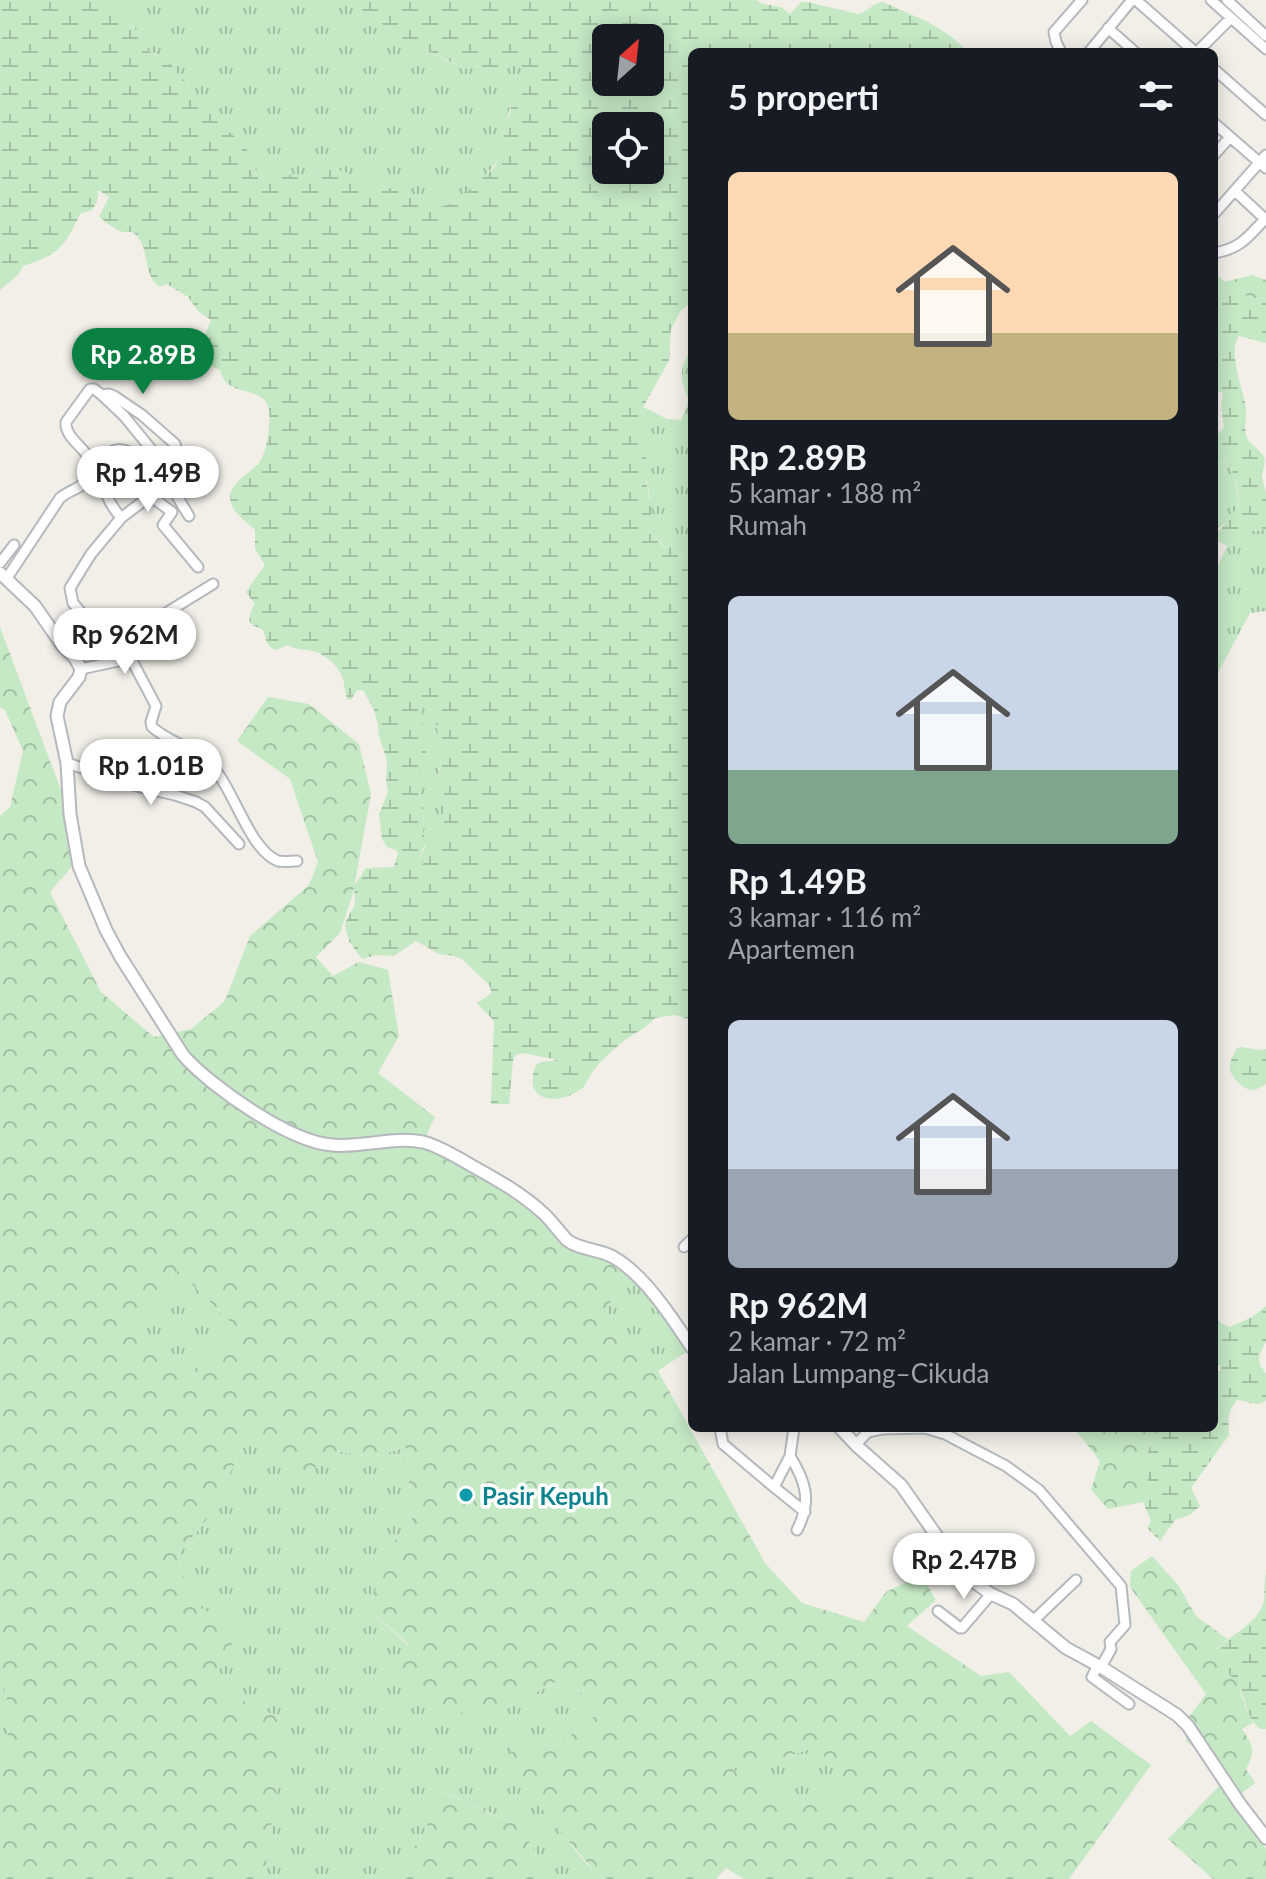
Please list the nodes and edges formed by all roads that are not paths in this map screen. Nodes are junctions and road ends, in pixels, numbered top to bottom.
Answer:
1 (1082, 0) edge
2 (1134, 0) edge
3 (1211, 0) edge
4 (1227, 0) edge
5 (1231, 18) junction
6 (1108, 28) junction
7 (1266, 36) edge
8 (1059, 48) edge
9 (1092, 48) edge
10 (1130, 48) edge
11 (1191, 48) edge
12 (1200, 48) edge
13 (1266, 49) edge
14 (1218, 73) edge
15 (1266, 115) edge
16 (1218, 126) edge
17 (1230, 137) junction
18 (1218, 150) edge
19 (1264, 161) edge
20 (1235, 191) junction
21 (1218, 210) edge
22 (1266, 219) edge
23 (1218, 252) edge
24 (102, 395) junction
25 (151, 449) junction
26 (134, 455) junction
27 (163, 473) junction
28 (150, 496) junction
29 (189, 516) dead end
30 (121, 518) junction
31 (14, 545) dead end
32 (0, 563) edge
33 (198, 567) dead end
34 (3, 575) edge
35 (213, 584) dead end
36 (129, 655) junction
37 (78, 664) junction
38 (67, 763) junction
39 (239, 844) dead end
40 (297, 861) dead end
41 (688, 1243) edge
42 (684, 1247) dead end
43 (688, 1342) edge
44 (721, 1432) edge
45 (793, 1432) edge
46 (844, 1432) edge
47 (868, 1432) edge
48 (939, 1432) edge
49 (856, 1444) junction
50 (790, 1456) junction
51 (774, 1487) junction
52 (805, 1512) junction
53 (797, 1530) dead end
54 (1076, 1580) dead end
55 (991, 1594) junction
56 (938, 1611) dead end
57 (1033, 1621) junction
58 (1100, 1666) junction
59 (1129, 1704) dead end
60 (1266, 1838) edge

1 - 8 street
2 - 6 street
2 - 11 street
3 - 5 street
4 - 7 street
5 - 12 street
5 - 13 street
6 - 9 street
6 - 10 street
14 - 15 street
16 - 17 street
17 - 18 street
17 - 19 street
19 - 20 street
20 - 21 street
20 - 22 street
22 - 23 street
24 - 25 street
24 - 27 street
24 - 34 street
25 - 26 street
25 - 27 street
26 - 28 street
26 - 30 street
27 - 29 street
28 - 30 street
28 - 33 street
30 - 37 street
31 - 32 street
34 - 37 street
35 - 36 street
36 - 37 street
36 - 40 street
37 - 38 street
38 - 39 street
38 - 43 street
41 - 42 street
44 - 51 street
45 - 50 street
46 - 49 street
47 - 49 street
48 - 58 street
49 - 55 street
50 - 51 street
50 - 52 street
51 - 52 street
52 - 53 street
54 - 57 street
55 - 56 street
55 - 57 street
57 - 58 street
58 - 59 street
58 - 60 street

